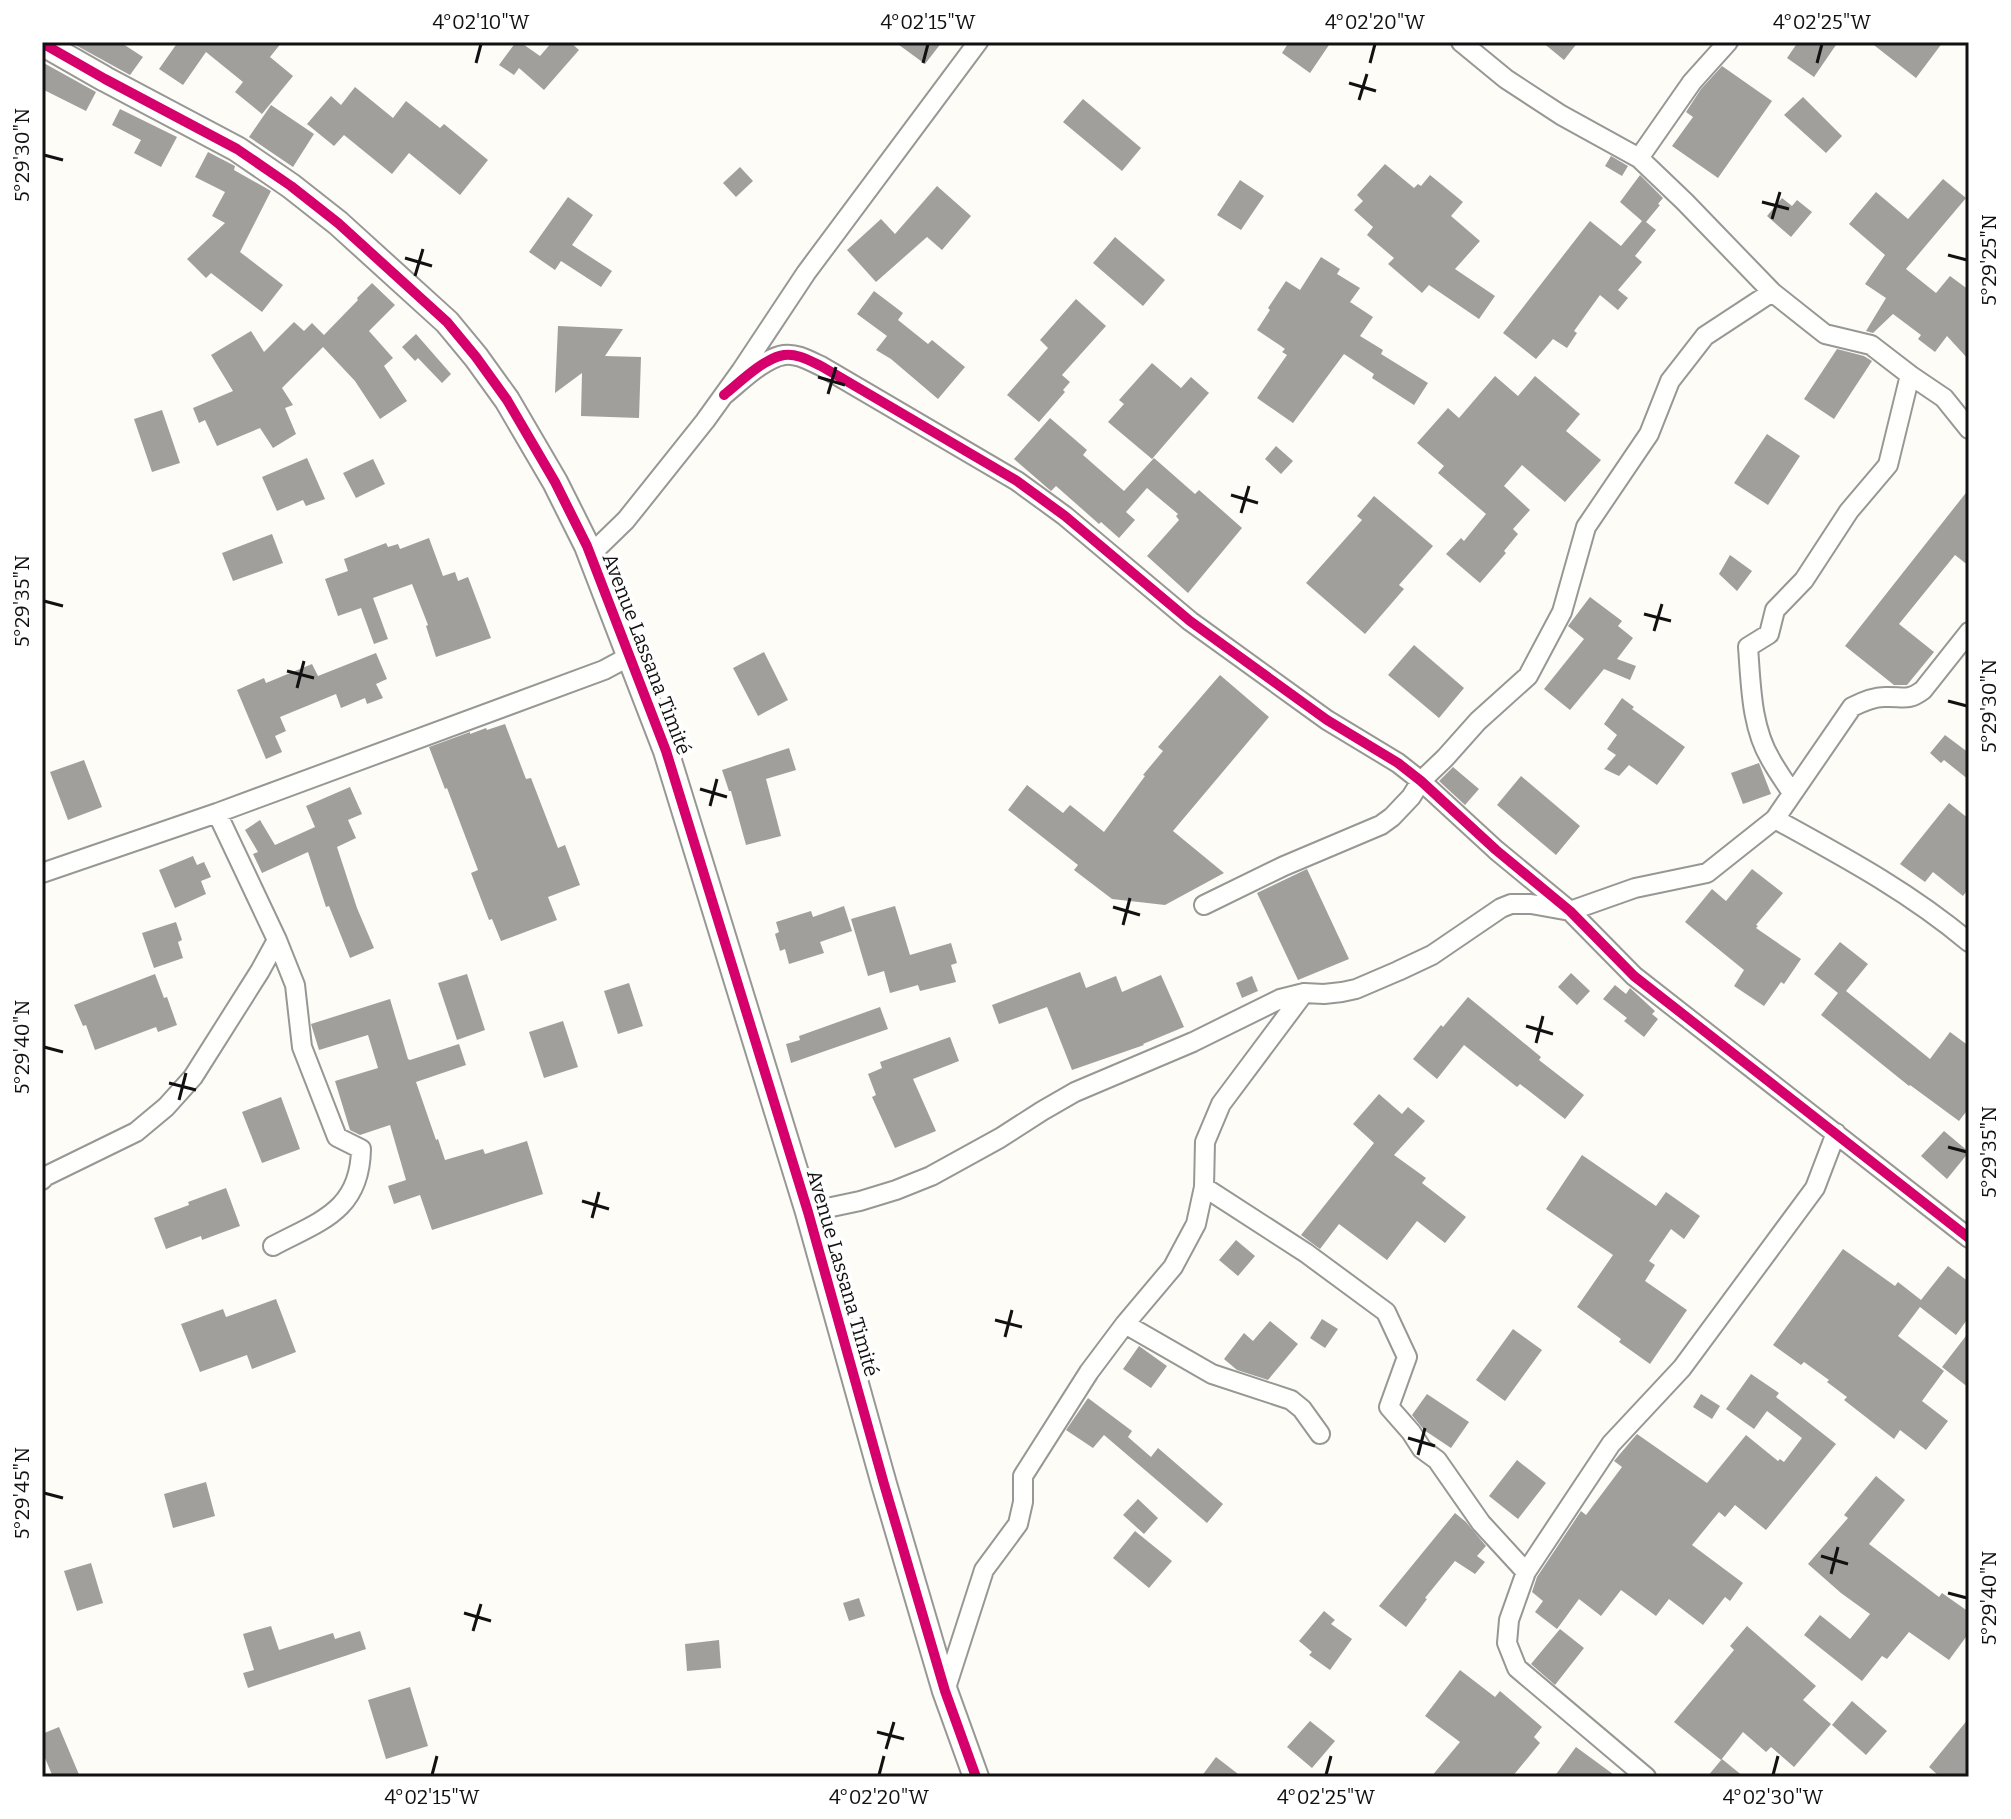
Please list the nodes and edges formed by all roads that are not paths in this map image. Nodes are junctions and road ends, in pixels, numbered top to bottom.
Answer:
1 (978, 42) edge
2 (1461, 42) edge
3 (1728, 42) edge
4 (42, 43) edge
5 (1639, 158) junction
6 (1772, 292) junction
7 (1910, 375) junction
8 (724, 395) junction
9 (1969, 429) edge
10 (590, 555) junction
11 (1969, 632) edge
12 (630, 656) junction
13 (1421, 781) junction
14 (1792, 793) junction
15 (217, 813) junction
16 (1775, 819) junction
17 (42, 873) edge
18 (1204, 905) dead end
19 (1570, 911) junction
20 (277, 940) junction
21 (1969, 942) edge
22 (1304, 993) junction
23 (1836, 1133) junction
24 (42, 1180) edge
25 (1204, 1187) junction
26 (808, 1212) junction
27 (1969, 1238) edge
28 (273, 1246) dead end
29 (1125, 1324) junction
30 (1320, 1434) dead end
31 (1526, 1572) junction
32 (945, 1691) junction
33 (976, 1777) edge
34 (1646, 1777) edge

1 - 8 street
2 - 5 street
3 - 5 street
4 - 10 street, Avenue Lassana Timité
5 - 6 street
6 - 7 street
6 - 13 street
7 - 9 street
7 - 14 street
8 - 10 street
8 - 13 street
10 - 12 street, Avenue Lassana Timité
11 - 14 street
12 - 15 street
12 - 26 street, Avenue Lassana Timité
13 - 18 street
13 - 19 street
14 - 16 street
15 - 17 street
15 - 20 street
16 - 19 street
16 - 21 street
19 - 22 street
19 - 23 street
20 - 24 street
20 - 28 street
22 - 25 street
22 - 26 street
23 - 27 street
23 - 31 street
25 - 29 street
25 - 31 street
26 - 32 street, Avenue Lassana Timité
29 - 30 street
29 - 32 street
31 - 34 street
32 - 33 street, Avenue Lassana Timité

